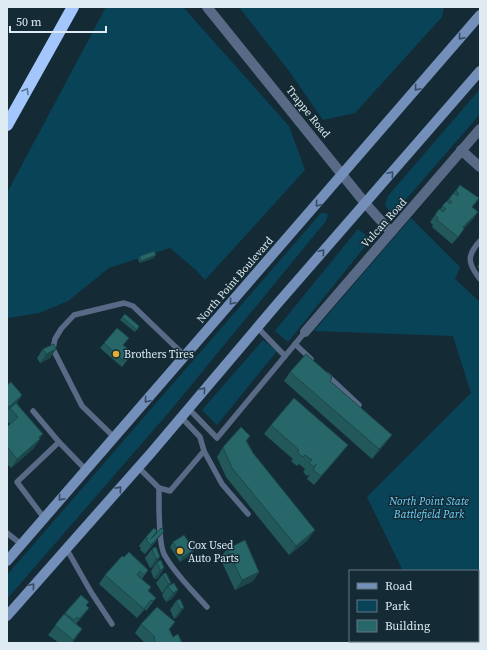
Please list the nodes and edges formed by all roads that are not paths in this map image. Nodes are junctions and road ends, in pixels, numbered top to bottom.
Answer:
1 (73, 7) edge
2 (207, 7) edge
3 (480, 15) edge
4 (480, 71) edge
5 (7, 125) edge
6 (480, 129) edge
7 (461, 150) junction
8 (480, 167) edge
9 (343, 174) junction
10 (365, 203) junction
11 (390, 232) junction
12 (480, 241) edge
13 (480, 279) edge
14 (257, 327) junction
15 (305, 332) joint
16 (295, 344) junction
17 (185, 356) junction
18 (285, 356) junction
19 (316, 364) edge
20 (321, 369) edge
21 (359, 405) edge
22 (188, 408) junction
23 (33, 411) dead end
24 (181, 417) junction
25 (114, 437) junction
26 (59, 442) junction
27 (204, 451) junction
28 (138, 467) junction
29 (86, 470) junction
30 (159, 488) junction
31 (248, 514) dead end
32 (44, 518) junction
33 (7, 533) edge
34 (21, 544) junction
35 (66, 548) junction
36 (7, 561) edge
37 (208, 607) dead end
38 (7, 616) edge
39 (112, 624) dead end

5 -> 1 highway
2 - 9 street, Trappe Road
3 -> 9 main road, North Point Boulevard
10 -> 4 main road
6 - 7 street, Vulcan Road
7 - 8 street
7 - 11 street, Vulcan Road
9 - 10 street, Trappe Road
9 -> 17 main road, North Point Boulevard
10 - 11 street, Trappe Road
14 -> 10 main road
11 - 15 street, Vulcan Road
12 - 13 lane
14 - 18 lane
22 -> 14 main road
15 - 16 lane
16 - 18 lane
16 - 19 lane
17 -> 25 main road, North Point Boulevard
17 - 25 lane
18 - 22 lane
20 - 21 lane
22 - 24 main road
23 - 26 lane
24 - 27 lane
24 - 28 main road
25 - 29 main road, North Point Boulevard
26 - 29 lane
26 - 32 lane
27 - 30 lane
27 - 31 lane
28 - 30 lane
35 -> 28 main road
29 -> 32 main road, North Point Boulevard
30 - 37 lane
32 - 34 main road, North Point Boulevard
33 - 34 lane
34 - 36 main road, North Point Boulevard
38 -> 35 main road
35 - 39 lane

